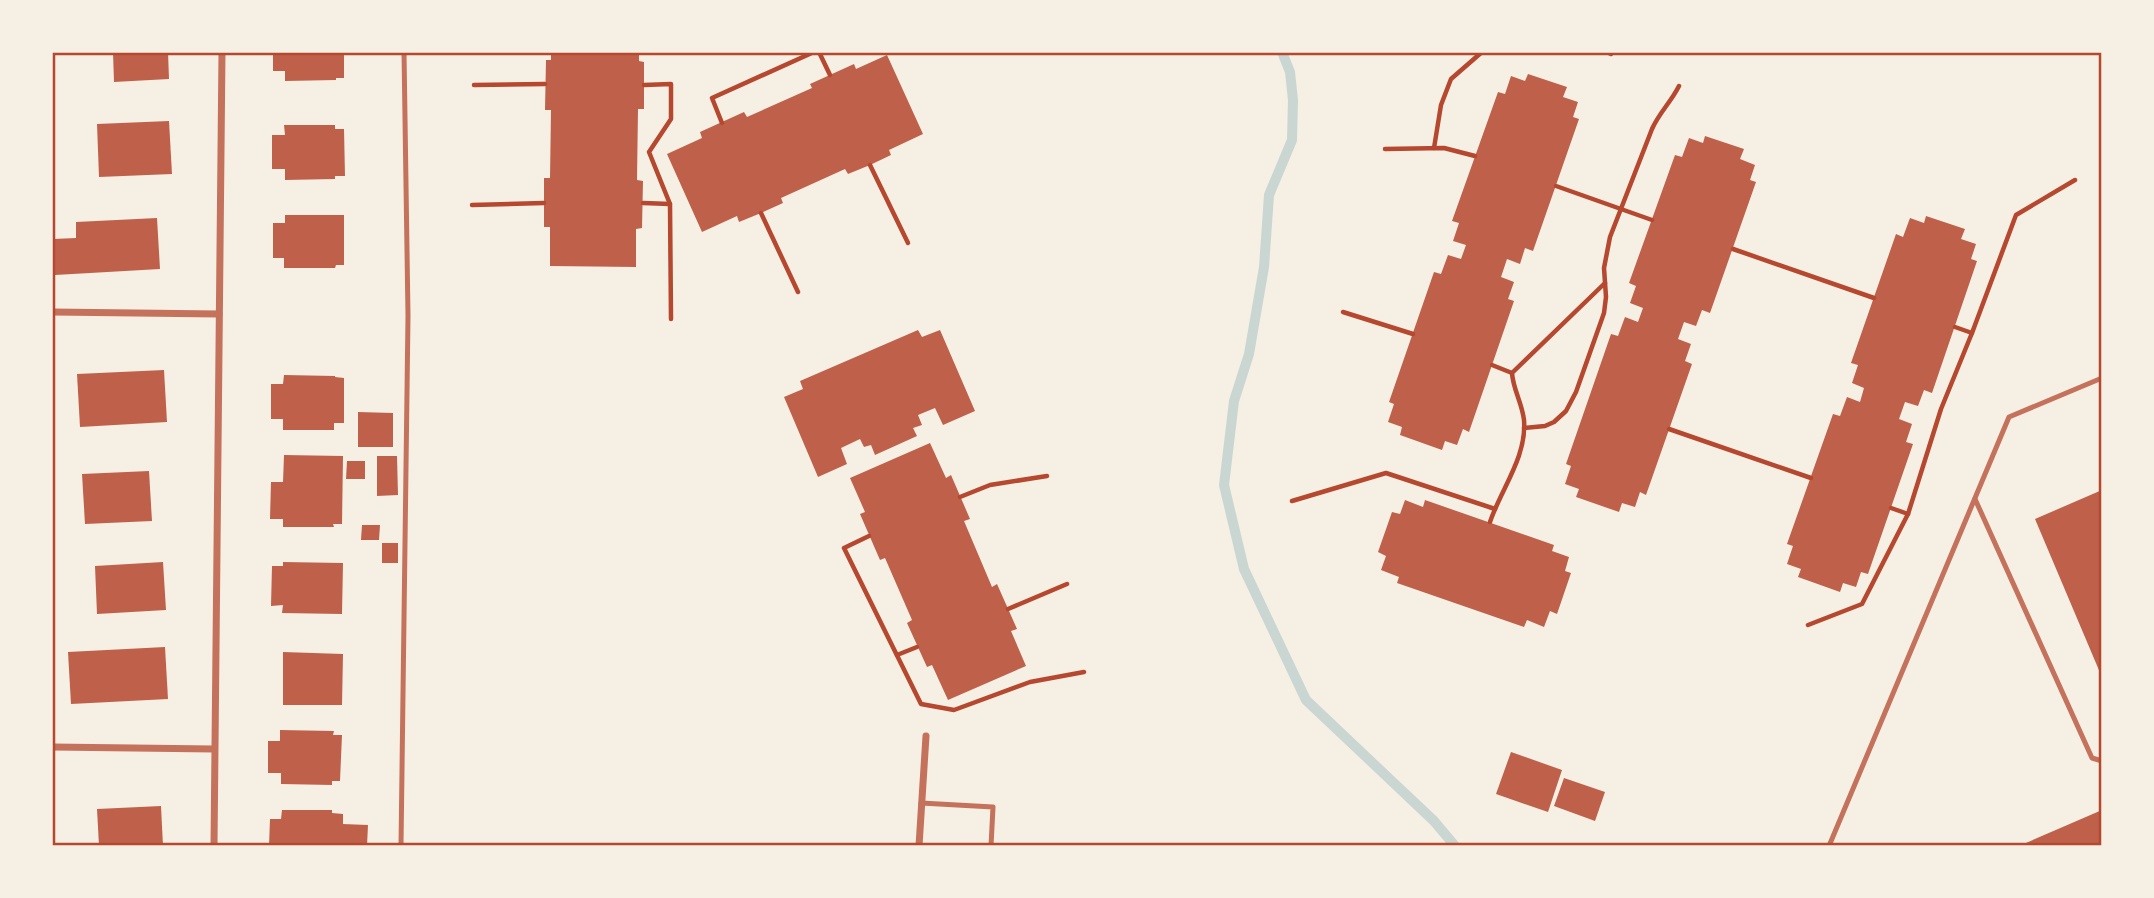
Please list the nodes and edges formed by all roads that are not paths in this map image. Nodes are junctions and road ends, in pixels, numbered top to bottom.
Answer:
1 (222, 52) edge
2 (404, 52) edge
3 (52, 312) edge
4 (219, 314) junction
5 (2102, 378) edge
6 (1974, 499) junction
7 (926, 736) dead end
8 (52, 747) edge
9 (214, 749) junction
10 (2102, 761) edge
11 (921, 803) junction
12 (214, 845) edge
13 (401, 845) edge
14 (919, 845) edge
15 (991, 845) edge
16 (1829, 845) edge

1 - 4 street
2 - 13 lane
3 - 4 street
4 - 9 street
5 - 6 lane
6 - 10 lane
6 - 16 lane
7 - 11 street
8 - 9 street
9 - 12 street
11 - 14 street
11 - 15 lane

